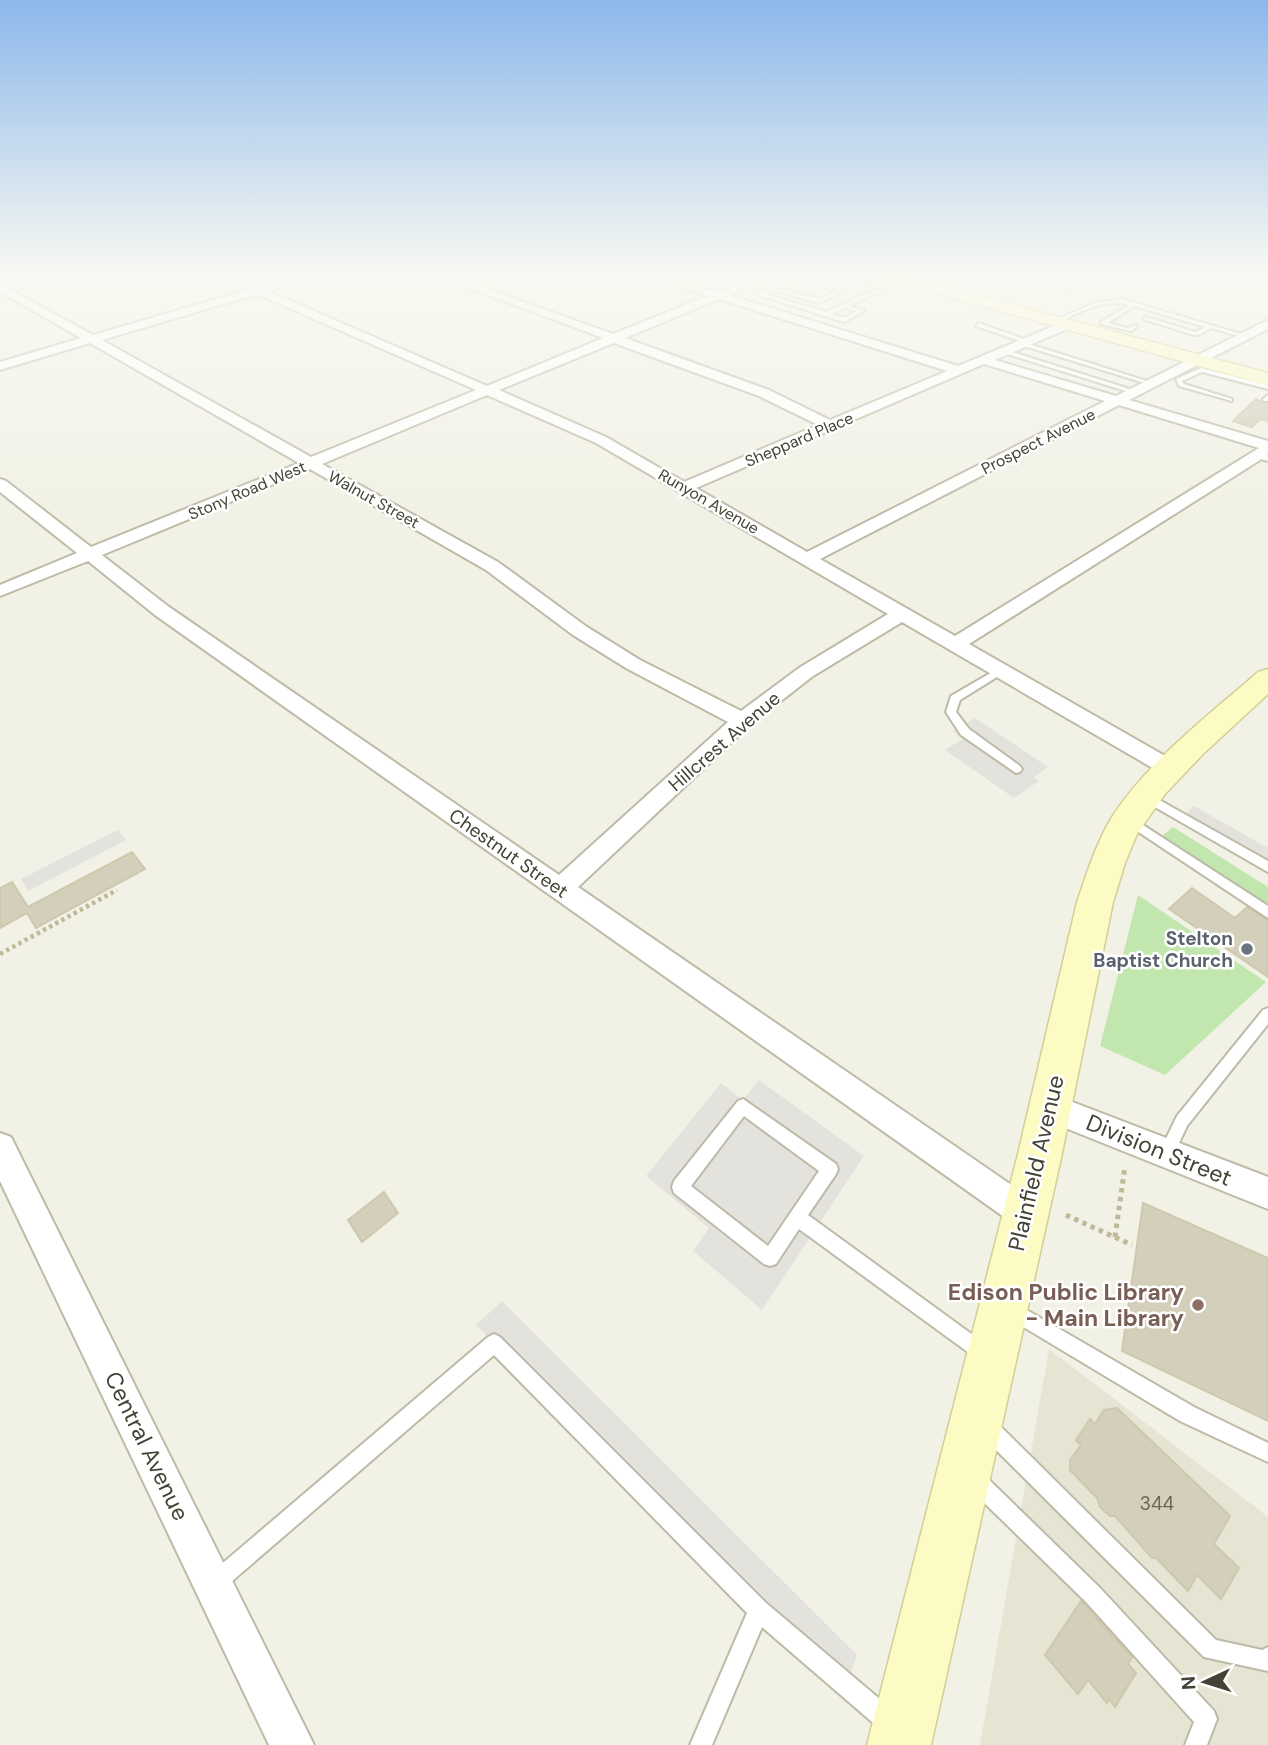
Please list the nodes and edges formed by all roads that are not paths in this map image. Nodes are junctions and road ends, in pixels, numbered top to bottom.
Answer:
1 (30, 357) edge
2 (125, 357) edge
3 (411, 357) edge
4 (568, 357) edge
5 (668, 357) edge
6 (921, 357) edge
7 (992, 357) edge
8 (1023, 357) edge
9 (1071, 357) edge
10 (1178, 357) edge
11 (1212, 357) edge
12 (986, 360) junction
13 (1200, 365) junction
14 (0, 366) edge
15 (961, 370) junction
16 (1172, 378) junction
17 (1262, 381) edge
18 (1150, 383) junction
19 (488, 391) junction
20 (1134, 392) junction
21 (1117, 400) junction
22 (1230, 400) dead end
23 (831, 426) junction
24 (1266, 452) edge
25 (311, 463) junction
26 (0, 484) edge
27 (685, 487) junction
28 (89, 555) junction
29 (808, 558) junction
30 (0, 591) edge
31 (903, 613) junction
32 (956, 644) junction
33 (1001, 670) junction
34 (1268, 678) edge
35 (742, 721) junction
36 (1016, 769) dead end
37 (1148, 795) junction
38 (1268, 867) edge
39 (561, 889) junction
40 (1268, 913) edge
41 (1268, 1014) edge
42 (1049, 1107) junction
43 (0, 1148) edge
44 (1167, 1153) junction
45 (1268, 1194) edge
46 (1046, 1214) junction
47 (797, 1217) junction
48 (1003, 1306) junction
49 (494, 1343) joint
50 (991, 1358) junction
51 (977, 1418) junction
52 (1268, 1453) edge
53 (965, 1471) junction
54 (214, 1583) junction
55 (759, 1610) junction
56 (1268, 1658) edge
57 (900, 1739) edge
58 (292, 1745) edge
59 (701, 1745) edge
60 (1196, 1745) edge

1 - 14 street
2 - 25 street, Walnut Street
3 - 19 street, Runyon Avenue
4 - 19 street, Stony Road West
5 - 23 street
6 - 15 street
7 - 12 street, Sheppard Place
8 - 20 lane
9 - 18 lane
10 - 13 main road
11 - 13 street, Prospect Avenue
12 - 15 street, Sheppard Place
12 - 21 street
13 - 16 street, Prospect Avenue
13 - 17 main road
15 - 23 street, Sheppard Place
16 - 18 street, Prospect Avenue
16 - 22 lane
18 - 20 street, Prospect Avenue
19 - 25 street, Stony Road West
19 - 27 street, Runyon Avenue
20 - 21 street, Prospect Avenue
21 - 24 street
21 - 29 street, Prospect Avenue
23 - 27 street, Sheppard Place
24 - 32 street
25 - 28 street, Stony Road West
25 - 35 street, Walnut Street
26 - 28 street, Chestnut Street
27 - 29 street, Runyon Avenue
28 - 30 street, Stony Road West
28 - 39 street, Chestnut Street
29 - 31 street, Runyon Avenue
31 - 32 street, Runyon Avenue
31 - 35 street, Hillcrest Avenue
32 - 33 street, Runyon Avenue
33 - 36 lane
33 - 37 street, Runyon Avenue
34 - 37 main road, Plainfield Avenue
35 - 39 street, Hillcrest Avenue
37 - 38 lane
37 - 40 lane
37 - 42 main road, Plainfield Avenue
39 - 46 street, Chestnut Street
41 - 44 lane
42 - 44 street, Division Street
42 - 46 main road, Plainfield Avenue
43 - 54 street, Central Avenue
44 - 45 street, Division Street
46 - 48 main road, Plainfield Avenue
47 - 47 lane
47 - 50 lane
48 - 50 main road, Plainfield Avenue
48 - 52 lane
49 - 54 lane
49 - 55 lane
50 - 51 main road, Plainfield Avenue
51 - 53 main road, Plainfield Avenue
51 - 56 lane
53 - 57 main road, Plainfield Avenue
53 - 60 lane
54 - 58 street, Central Avenue
55 - 57 lane
55 - 59 lane

